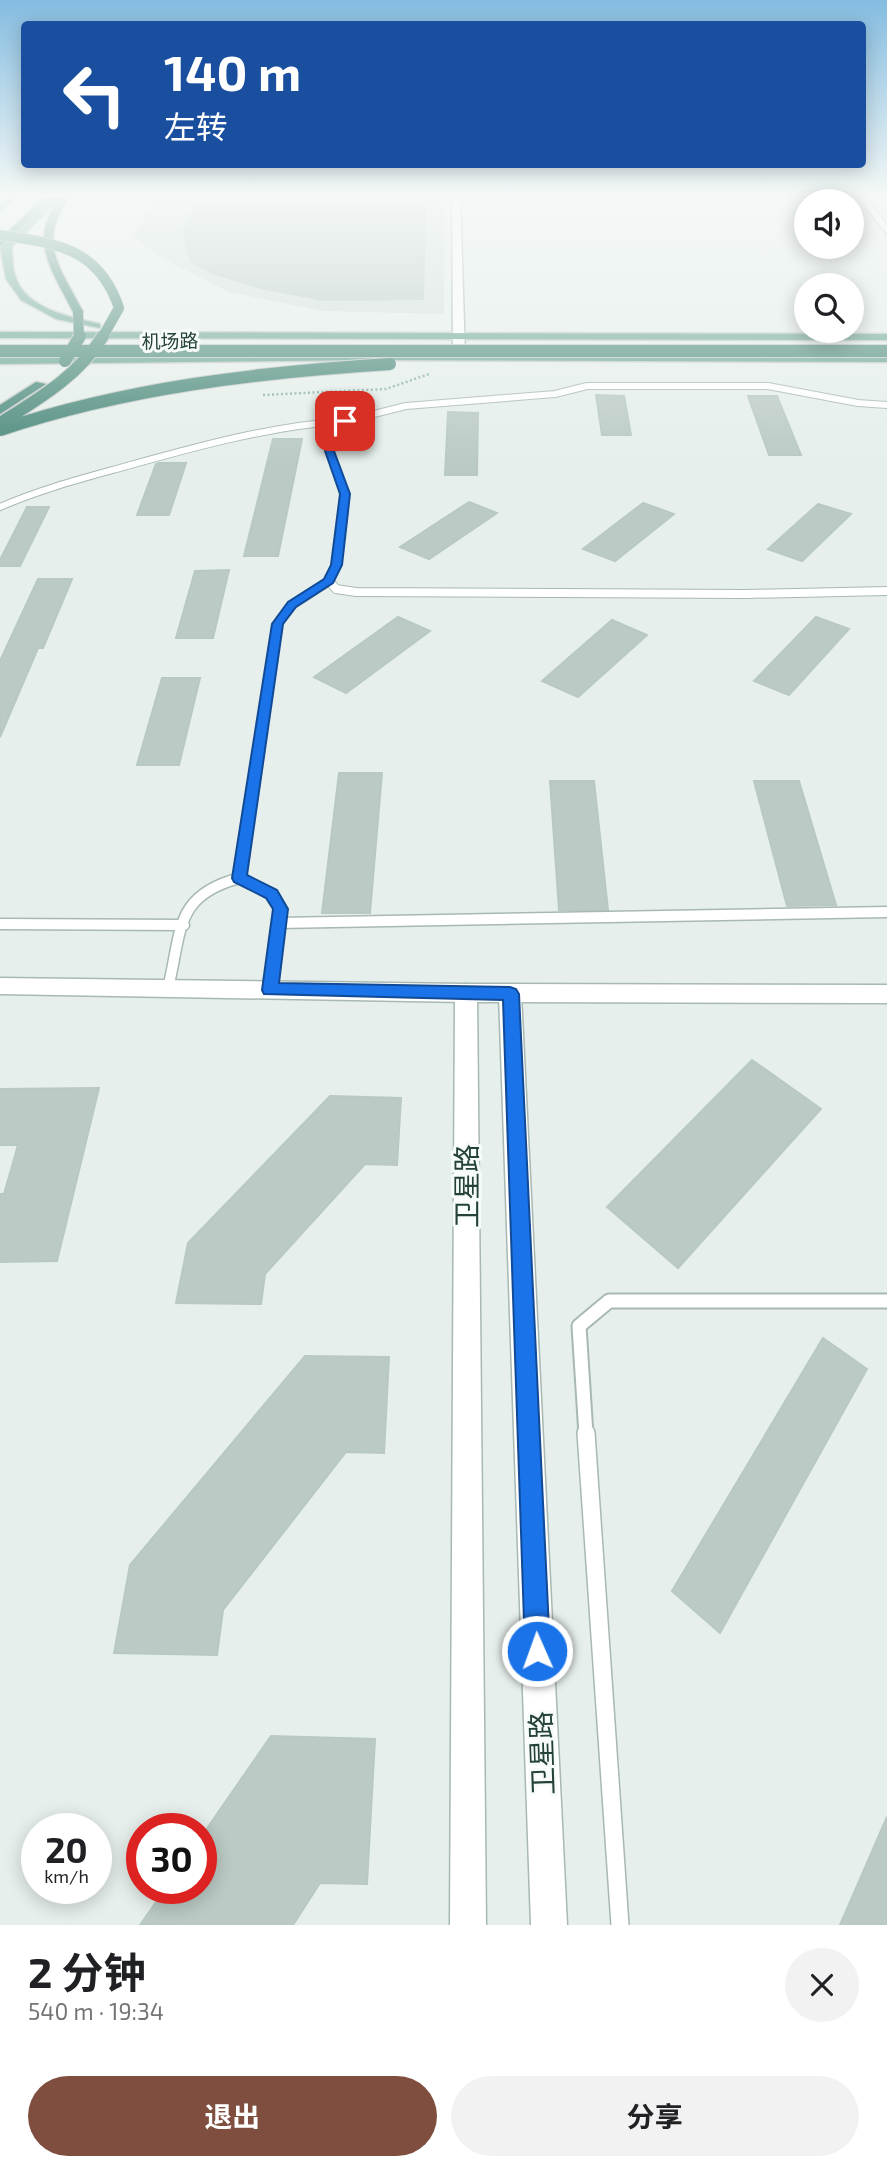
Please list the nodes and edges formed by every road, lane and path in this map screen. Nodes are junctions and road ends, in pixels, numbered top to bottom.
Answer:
1 (13, 284) edge
2 (63, 284) edge
3 (110, 284) edge
4 (458, 284) edge
5 (146, 334) junction
6 (0, 335) edge
7 (459, 336) junction
8 (887, 339) edge
9 (0, 340) edge
10 (0, 351) edge
11 (608, 351) junction
12 (887, 351) edge
13 (458, 357) junction
14 (887, 359) edge
15 (0, 361) edge
16 (437, 371) dead end
17 (252, 394) dead end
18 (887, 405) edge
19 (0, 410) edge
20 (345, 421) junction
21 (0, 423) edge
22 (0, 430) edge
23 (0, 507) edge
24 (329, 581) junction
25 (887, 591) edge
26 (240, 878) junction
27 (887, 912) edge
28 (279, 923) junction
29 (0, 924) edge
30 (184, 925) junction
31 (0, 986) edge
32 (168, 988) junction
33 (270, 990) junction
34 (466, 993) junction
35 (510, 994) junction
36 (887, 994) edge
37 (887, 1301) edge
38 (468, 1925) edge
39 (549, 1925) edge
40 (620, 1925) edge

1 - 5 main road
2 - 19 highway, bridge
3 - 21 highway, bridge
4 - 7 street
5 - 6 main road
5 - 7 main road
7 - 8 main road
7 - 13 street
8 - 9 highway, bridge
10 - 11 highway, bridge
11 - 12 highway, bridge
11 - 22 highway, bridge
13 - 14 main road, 机场路
13 - 15 main road, 机场路
16 - 17 path
18 - 20 lane
20 - 23 lane
20 - 24 lane
24 - 25 lane
24 - 26 lane
26 - 28 lane
26 - 30 lane
27 - 28 lane
28 - 33 lane
29 - 30 lane
30 - 32 lane
31 - 32 street
32 - 33 street
33 - 34 street
34 - 35 street
34 - 38 street, 卫星路
35 - 36 street
35 - 39 street, 卫星路
37 - 40 lane

